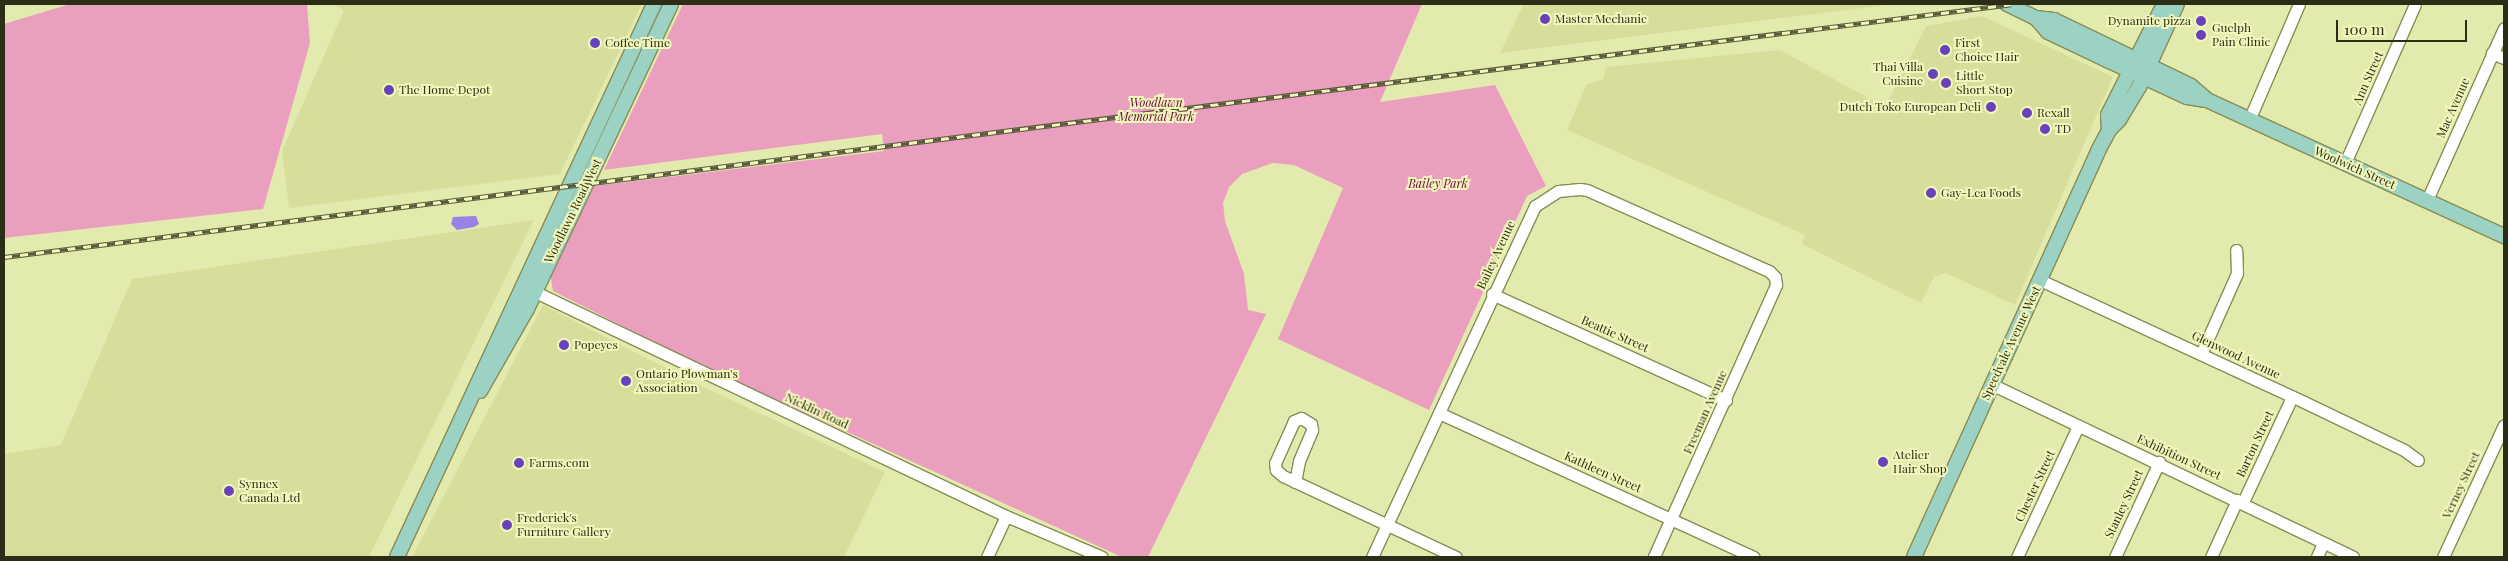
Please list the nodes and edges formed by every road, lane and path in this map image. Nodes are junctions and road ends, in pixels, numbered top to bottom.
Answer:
1 (654, 4) edge
2 (672, 4) edge
3 (2006, 4) edge
4 (2164, 4) edge
5 (2177, 4) edge
6 (2299, 4) edge
7 (2415, 4) edge
8 (2504, 28) edge
9 (2492, 53) junction
10 (2504, 58) edge
11 (2133, 66) junction
12 (2146, 72) junction
13 (2249, 120) junction
14 (2109, 130) junction
15 (2345, 164) junction
16 (2426, 200) junction
17 (2504, 236) edge
18 (2236, 250) dead end
19 (1775, 277) joint
20 (2040, 280) junction
21 (521, 286) junction
22 (535, 291) junction
23 (1492, 294) junction
24 (2201, 354) junction
25 (1991, 384) junction
26 (2292, 396) junction
27 (1726, 400) junction
28 (466, 413) junction
29 (1439, 413) junction
30 (2504, 425) edge
31 (2078, 426) junction
32 (2418, 460) dead end
33 (2158, 462) junction
34 (1295, 482) junction
35 (2240, 501) junction
36 (1006, 516) junction
37 (1672, 518) junction
38 (1386, 525) junction
39 (2323, 543) junction
40 (397, 557) edge
41 (987, 557) edge
42 (1102, 557) edge
43 (1372, 557) edge
44 (1456, 557) edge
45 (1654, 557) edge
46 (1754, 557) edge
47 (1914, 557) edge
48 (2017, 557) edge
49 (2115, 557) edge
50 (2211, 557) edge
51 (2317, 557) edge
52 (2353, 557) edge
53 (2443, 557) edge

1 - 21 main road, Woodlawn Road West
2 - 22 main road, Woodlawn Road West
3 - 11 main road, Woolwich Street
4 - 11 main road, Speedvale Avenue West
5 - 12 main road, Speedvale Avenue West
6 - 13 street
7 - 15 street, Ann Street
8 - 9 street, Mac Avenue
9 - 10 street
9 - 16 street, Mac Avenue
11 - 12 main road, Woolwich Street
11 - 14 main road, Speedvale Avenue West
12 - 13 main road, Woolwich Street
12 - 14 main road, Speedvale Avenue West
13 - 15 main road, Woolwich Street
14 - 20 main road, Speedvale Avenue West
15 - 16 main road, Woolwich Street
16 - 17 main road, Woolwich Street
18 - 24 street
19 - 23 street, Bailey Avenue
19 - 27 street, Freeman Avenue
20 - 24 street, Glenwood Avenue
20 - 25 main road, Speedvale Avenue West
21 - 22 street, Nicklin Road
21 - 28 main road, Woodlawn Road West
22 - 28 main road, Woodlawn Road West
22 - 36 street, Nicklin Road
23 - 27 street, Beattie Street
23 - 29 street, Bailey Avenue
24 - 26 street, Glenwood Avenue
25 - 31 street, Exhibition Street
25 - 47 main road, Speedvale Avenue West
26 - 32 street, Glenwood Avenue
26 - 35 street, Barton Street
27 - 37 street, Freeman Avenue
28 - 40 main road, Woodlawn Road West
29 - 37 street, Kathleen Street
29 - 38 street, Bailey Avenue
30 - 53 street, Verney Street
31 - 33 street, Exhibition Street
31 - 48 street, Chester Street
33 - 35 street, Exhibition Street
33 - 49 street, Stanley Street
34 - 34 street
34 - 38 street
35 - 39 street, Exhibition Street
35 - 50 street, Barton Street
36 - 41 street
36 - 42 street, Nicklin Road
37 - 45 street, Freeman Avenue
37 - 46 street, Kathleen Street
38 - 43 street, Bailey Avenue
38 - 44 street
39 - 51 street
39 - 52 street, Exhibition Street

